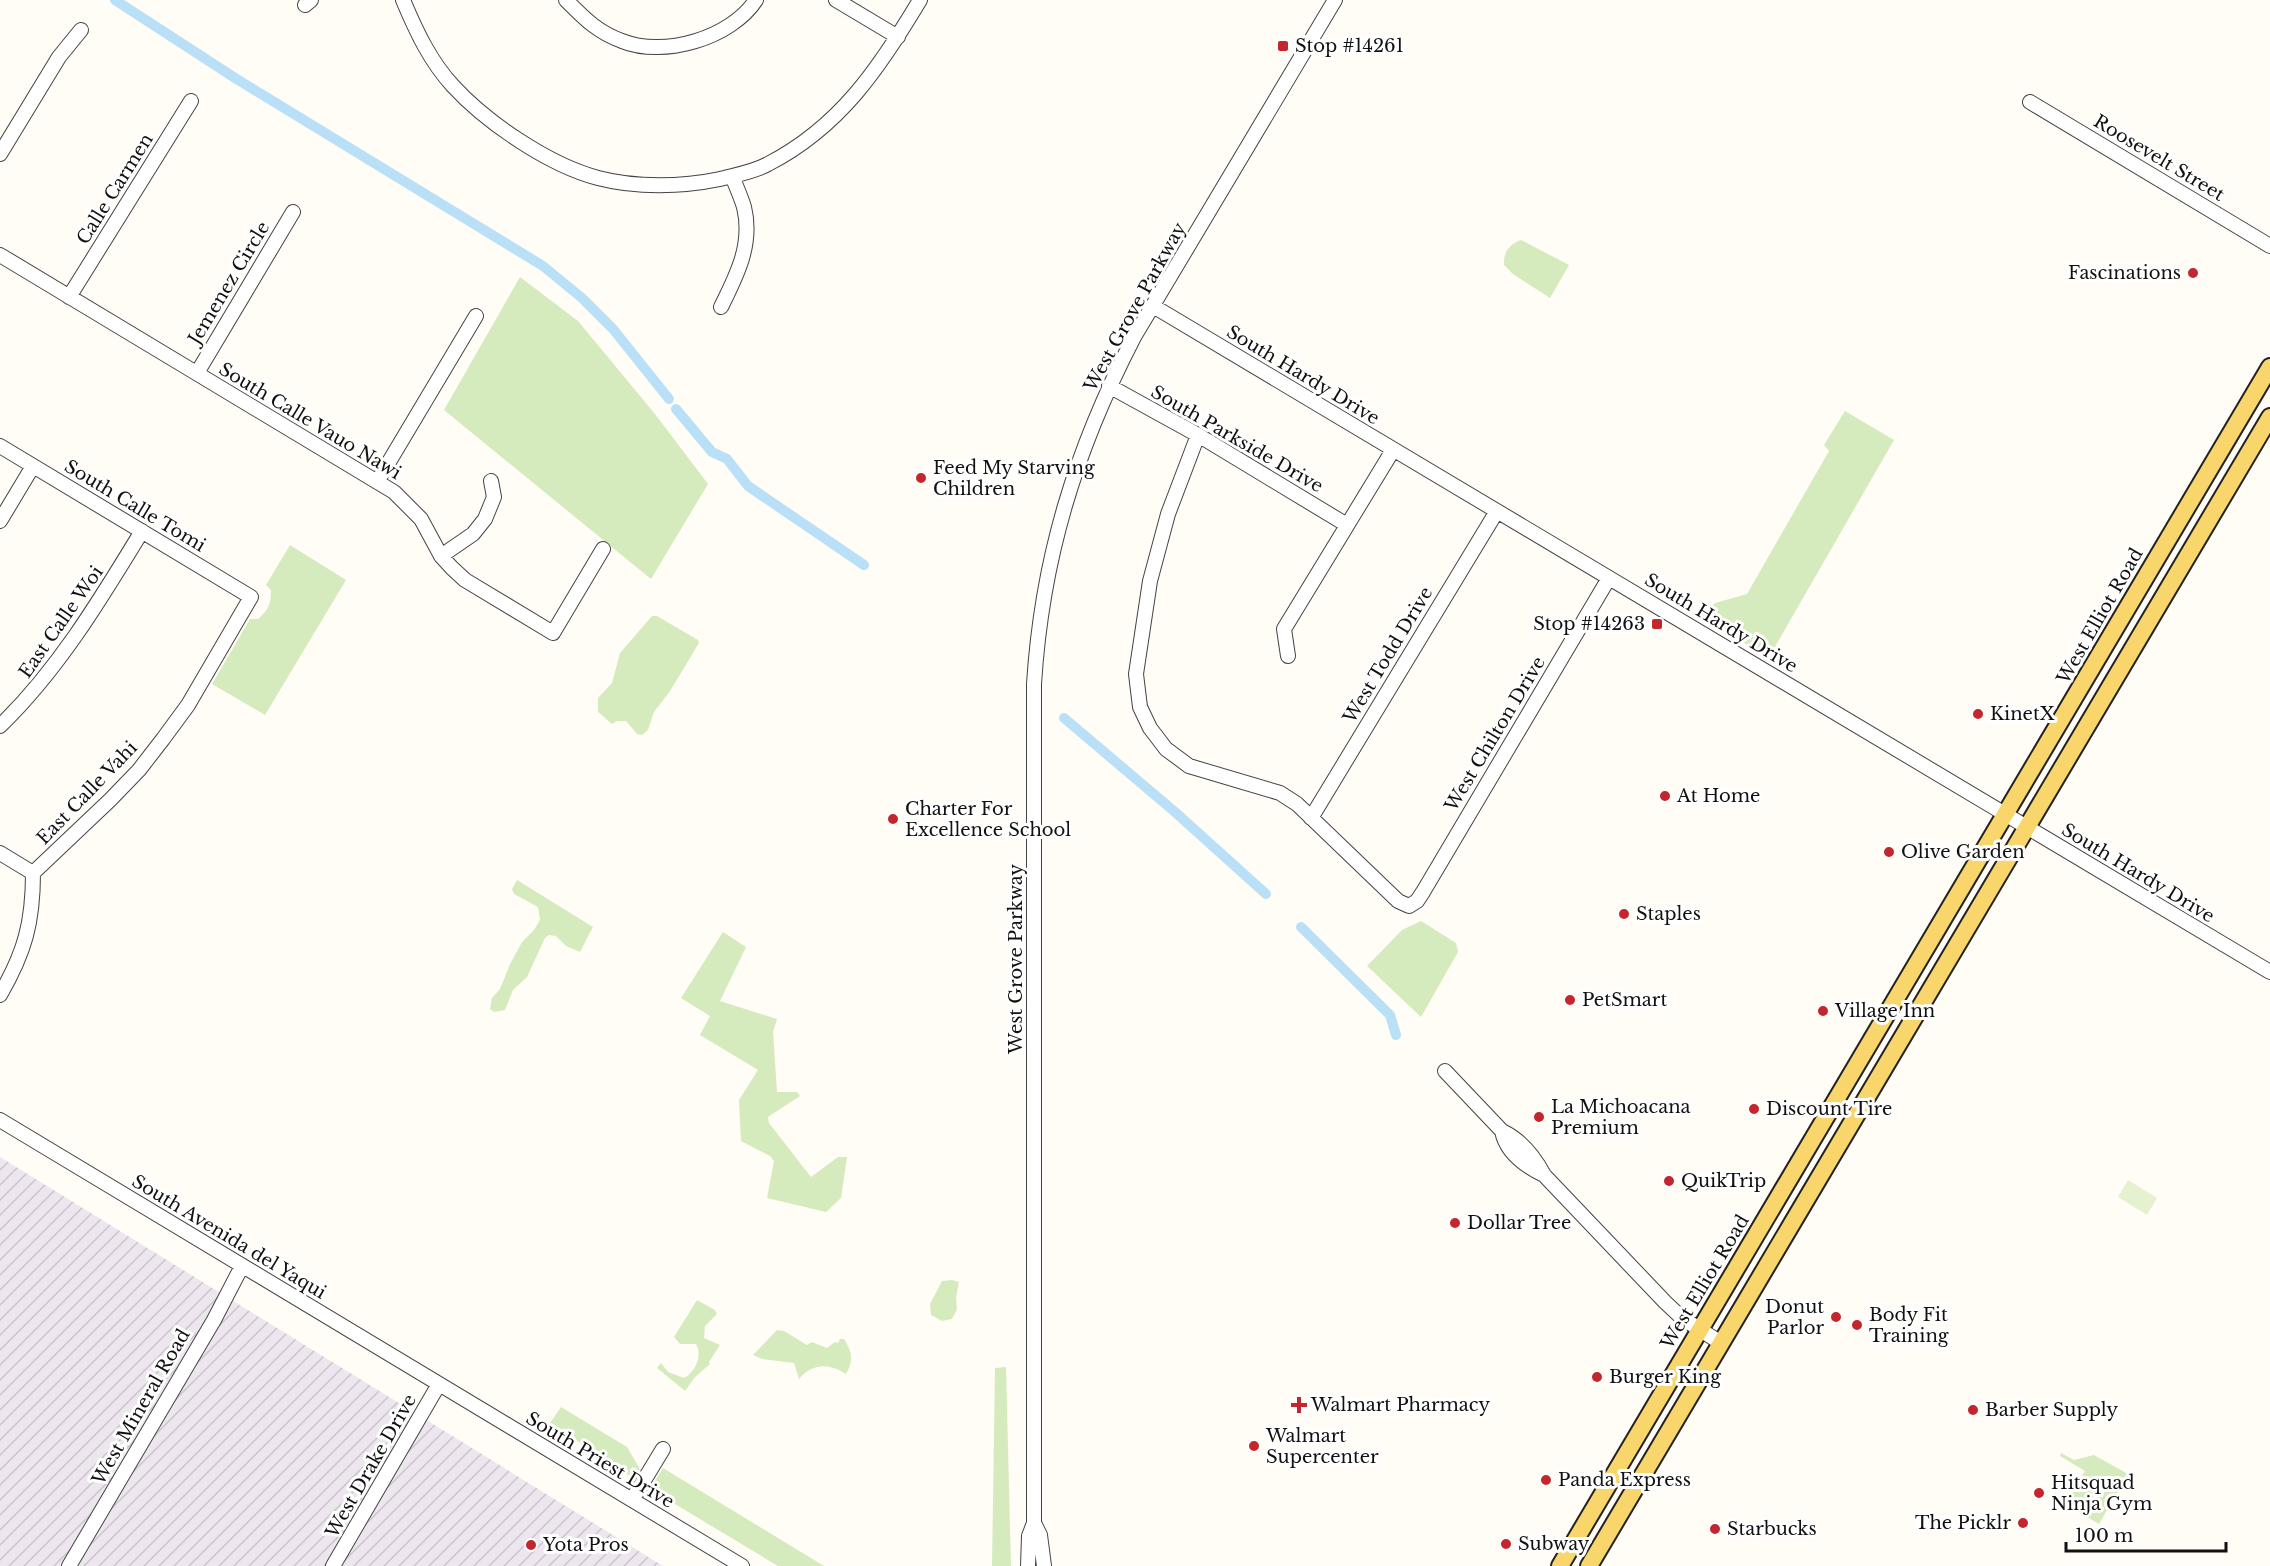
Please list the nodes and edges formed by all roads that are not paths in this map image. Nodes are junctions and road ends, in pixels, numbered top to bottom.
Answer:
1 (403, 0) edge
2 (566, 0) edge
3 (756, 0) edge
4 (836, 0) edge
5 (920, 0) edge
6 (1335, 0) edge
7 (81, 30) dead end
8 (898, 37) junction
9 (191, 101) dead end
10 (2030, 102) dead end
11 (0, 154) edge
12 (732, 176) junction
13 (293, 212) dead end
14 (2270, 246) edge
15 (0, 255) edge
16 (69, 297) junction
17 (1154, 306) junction
18 (721, 307) dead end
19 (476, 316) dead end
20 (2270, 367) edge
21 (197, 373) junction
22 (1109, 386) junction
23 (2270, 417) edge
24 (1198, 435) junction
25 (0, 446) edge
26 (1393, 450) junction
27 (33, 466) junction
28 (490, 481) dead end
29 (377, 482) junction
30 (1497, 510) junction
31 (0, 521) edge
32 (1347, 525) junction
33 (142, 531) junction
34 (603, 549) dead end
35 (441, 556) junction
36 (1609, 578) junction
37 (251, 597) joint
38 (1288, 656) dead end
39 (0, 726) edge
40 (2005, 815) junction
41 (1311, 818) junction
42 (2026, 828) junction
43 (0, 853) edge
44 (33, 873) junction
45 (2270, 972) edge
46 (0, 995) edge
47 (1445, 1071) dead end
48 (0, 1120) edge
49 (242, 1266) junction
50 (1700, 1329) junction
51 (1721, 1343) junction
52 (439, 1384) junction
53 (663, 1449) dead end
54 (632, 1500) junction
55 (1034, 1523) junction
56 (1565, 1562) edge
57 (69, 1566) edge
58 (333, 1566) edge
59 (742, 1566) edge
60 (1028, 1566) edge
61 (1044, 1566) edge
62 (1589, 1566) edge

1 - 12 street
2 - 3 street
4 - 8 street
5 - 8 street
6 - 17 street, West Grove Parkway
7 - 11 street
8 - 12 street
9 - 16 street, Calle Carmen
10 - 14 street, Roosevelt Street
12 - 18 street
13 - 21 street, Jemenez Circle
15 - 16 street, South Calle Vauo Nawi
16 - 21 street, South Calle Vauo Nawi
17 - 22 street, West Grove Parkway
17 - 26 street, South Hardy Drive
19 - 29 street
20 - 40 main road, West Elliot Road
21 - 29 street, South Calle Vauo Nawi
22 - 24 street, South Parkside Drive
22 - 55 street, West Grove Parkway
23 - 42 main road
24 - 32 street, South Parkside Drive
24 - 41 street
25 - 27 street, South Calle Tomi
26 - 30 street, South Hardy Drive
26 - 32 street
27 - 31 street
27 - 33 street, South Calle Tomi
28 - 35 street
29 - 35 street, South Calle Vauo Nawi
30 - 36 street, South Hardy Drive
30 - 41 street, West Todd Drive
32 - 38 street
33 - 37 street, South Calle Tomi
33 - 39 street, East Calle Woi
34 - 35 street, South Calle Vauo Nawi
36 - 40 street, South Hardy Drive
36 - 41 street, West Chilton Drive
37 - 44 street, East Calle Vahi
40 - 42 street, South Hardy Drive
40 - 50 main road, West Elliot Road
42 - 45 street, South Hardy Drive
42 - 51 main road
43 - 44 street
44 - 46 street
47 - 50 street
48 - 49 street, South Avenida del Yaqui
49 - 52 street, South Avenida del Yaqui
49 - 57 street, West Mineral Road
50 - 51 street
50 - 56 main road, West Elliot Road
51 - 62 main road
52 - 54 street, South Priest Drive
52 - 58 street, West Drake Drive
53 - 54 street
54 - 59 street, South Priest Drive
55 - 60 street, West Grove Parkway
55 - 61 street, West Grove Parkway

